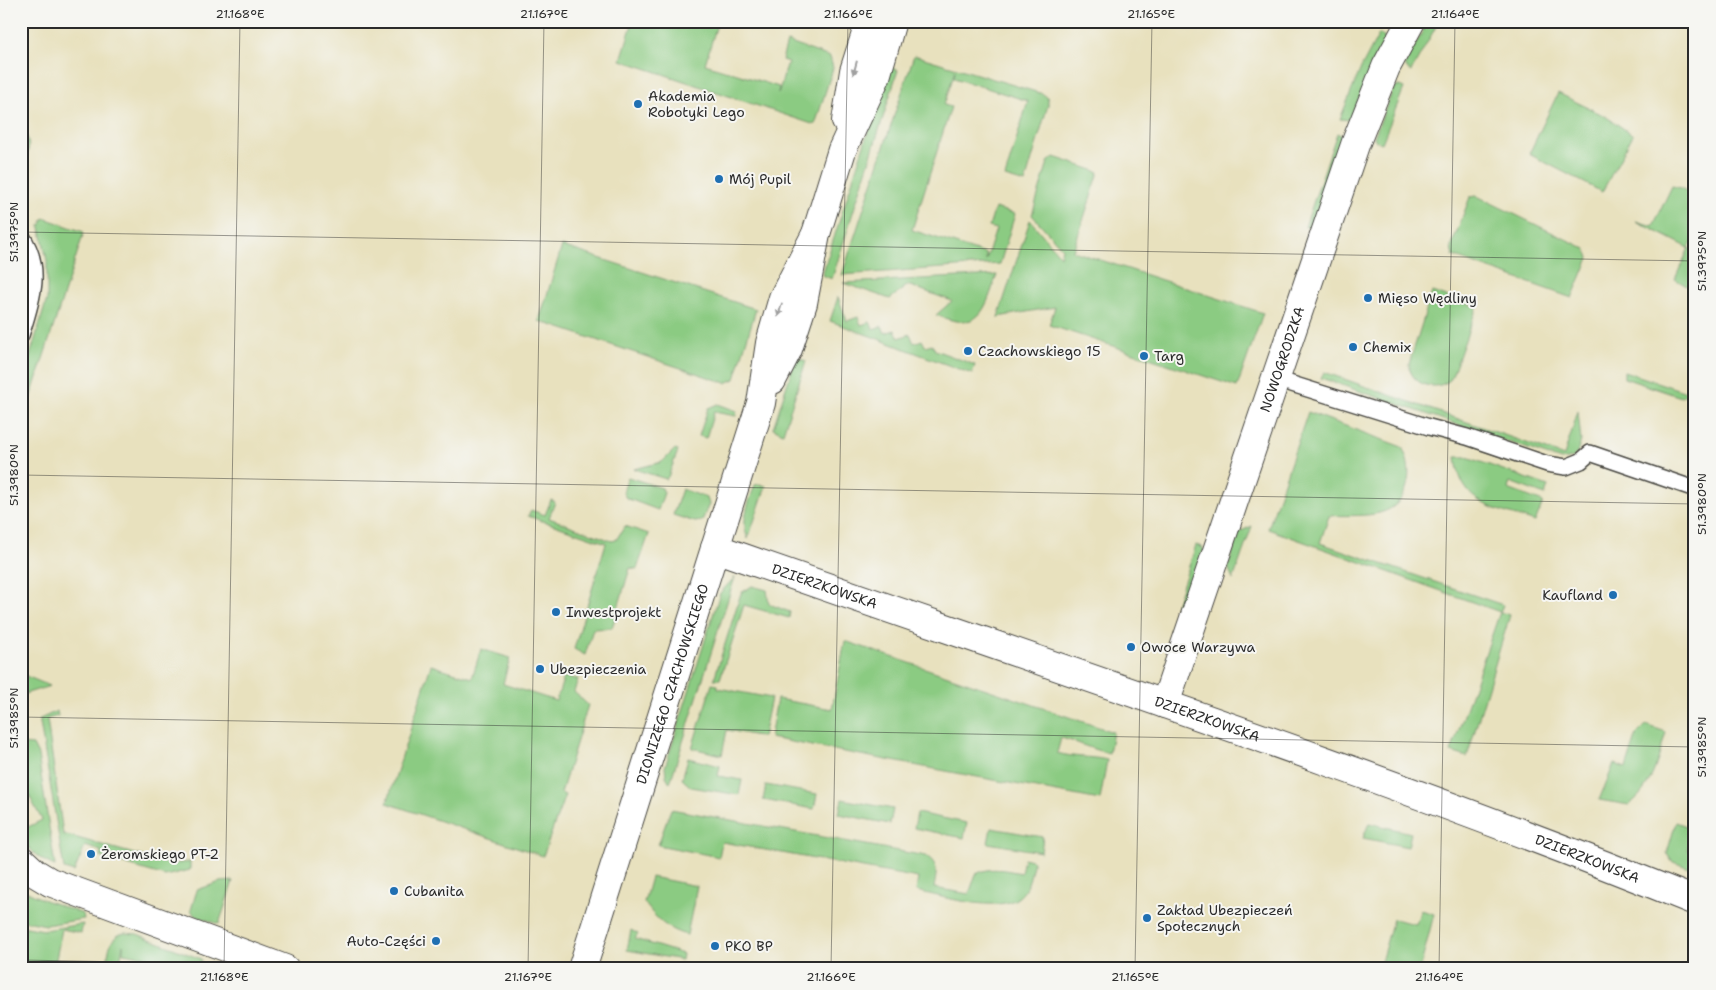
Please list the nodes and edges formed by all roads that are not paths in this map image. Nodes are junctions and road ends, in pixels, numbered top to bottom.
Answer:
1 (870, 21) edge
2 (892, 21) edge
3 (1411, 21) edge
4 (842, 150) junction
5 (21, 235) edge
6 (21, 335) edge
7 (1276, 379) junction
8 (1695, 489) edge
9 (715, 548) junction
10 (1165, 704) junction
11 (21, 860) edge
12 (1695, 901) edge
13 (285, 969) edge
14 (582, 969) edge

1 -> 4 street, DIONIZEGO CZACHOWSKIEGO
2 - 4 street, DIONIZEGO CZACHOWSKIEGO
3 - 7 street, NOWOGRODZKA
4 - 9 street, DIONIZEGO CZACHOWSKIEGO
5 - 6 lane
7 - 8 lane
7 - 10 street, NOWOGRODZKA
9 - 10 street, DZIERZKOWSKA
9 - 14 street, DIONIZEGO CZACHOWSKIEGO
10 - 12 street, DZIERZKOWSKA
11 - 13 street

